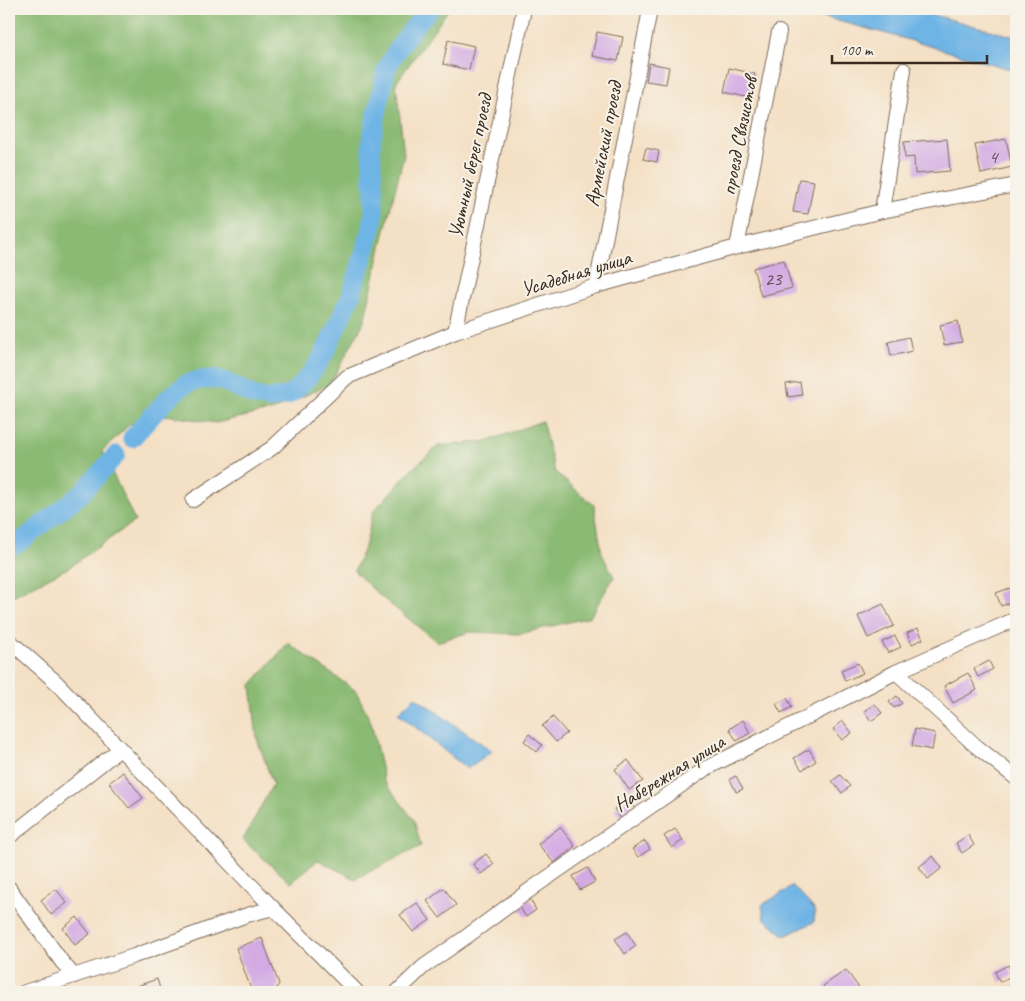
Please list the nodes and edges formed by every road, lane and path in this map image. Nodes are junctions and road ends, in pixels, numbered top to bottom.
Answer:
1 (524, 9) edge
2 (650, 10) edge
3 (779, 32) dead end
4 (904, 70) dead end
5 (1016, 185) edge
6 (882, 211) junction
7 (737, 247) junction
8 (596, 286) junction
9 (455, 332) junction
10 (193, 500) dead end
11 (1016, 619) edge
12 (9, 642) edge
13 (896, 672) junction
14 (120, 749) junction
15 (1016, 778) edge
16 (9, 837) edge
17 (9, 888) edge
18 (273, 908) junction
19 (74, 976) junction
20 (25, 992) edge
21 (357, 992) edge
22 (397, 992) edge

1 - 9 street, Уютный берег проезд
2 - 8 street, Армейский проезд
3 - 7 street, проезд Связистов
4 - 6 street
5 - 6 street, Усадебная улица
6 - 7 street, Усадебная улица
7 - 8 street, Усадебная улица
8 - 9 street, Усадебная улица
9 - 10 street, Усадебная улица
11 - 13 street, Набережная улица
12 - 14 street
13 - 15 street
13 - 22 street, Набережная улица
14 - 16 street
14 - 18 street
17 - 19 street
18 - 19 street
18 - 21 street
19 - 20 street

